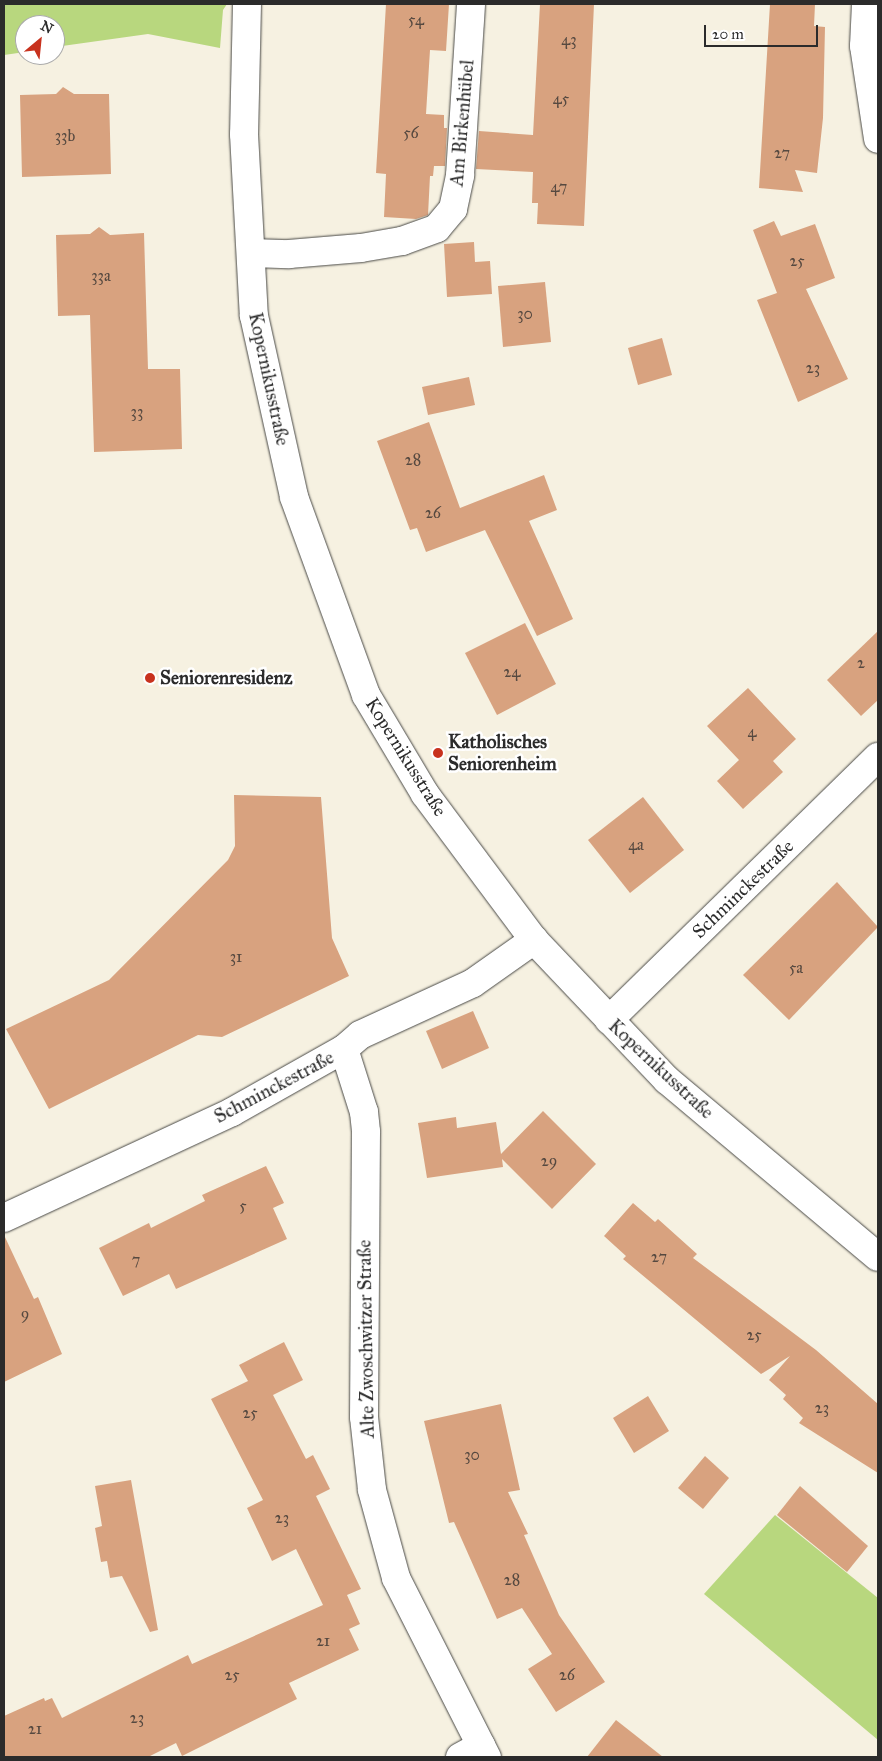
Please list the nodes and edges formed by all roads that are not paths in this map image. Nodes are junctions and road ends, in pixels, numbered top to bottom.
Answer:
1 (247, 4) edge
2 (472, 4) edge
3 (866, 4) edge
4 (878, 139) edge
5 (251, 253) junction
6 (878, 756) edge
7 (534, 940) junction
8 (609, 1020) junction
9 (344, 1049) junction
10 (4, 1218) edge
11 (878, 1257) edge
12 (476, 1754) edge

1 - 5 street, Kopernikusstraße
2 - 5 street, Am Birkenhübel
3 - 4 street
5 - 7 street, Kopernikusstraße
6 - 8 street, Schminckestraße
7 - 8 street, Kopernikusstraße
7 - 9 street, Schminckestraße
8 - 11 street, Kopernikusstraße
9 - 10 street, Schminckestraße
9 - 12 street, Alte Zwoschwitzer Straße

